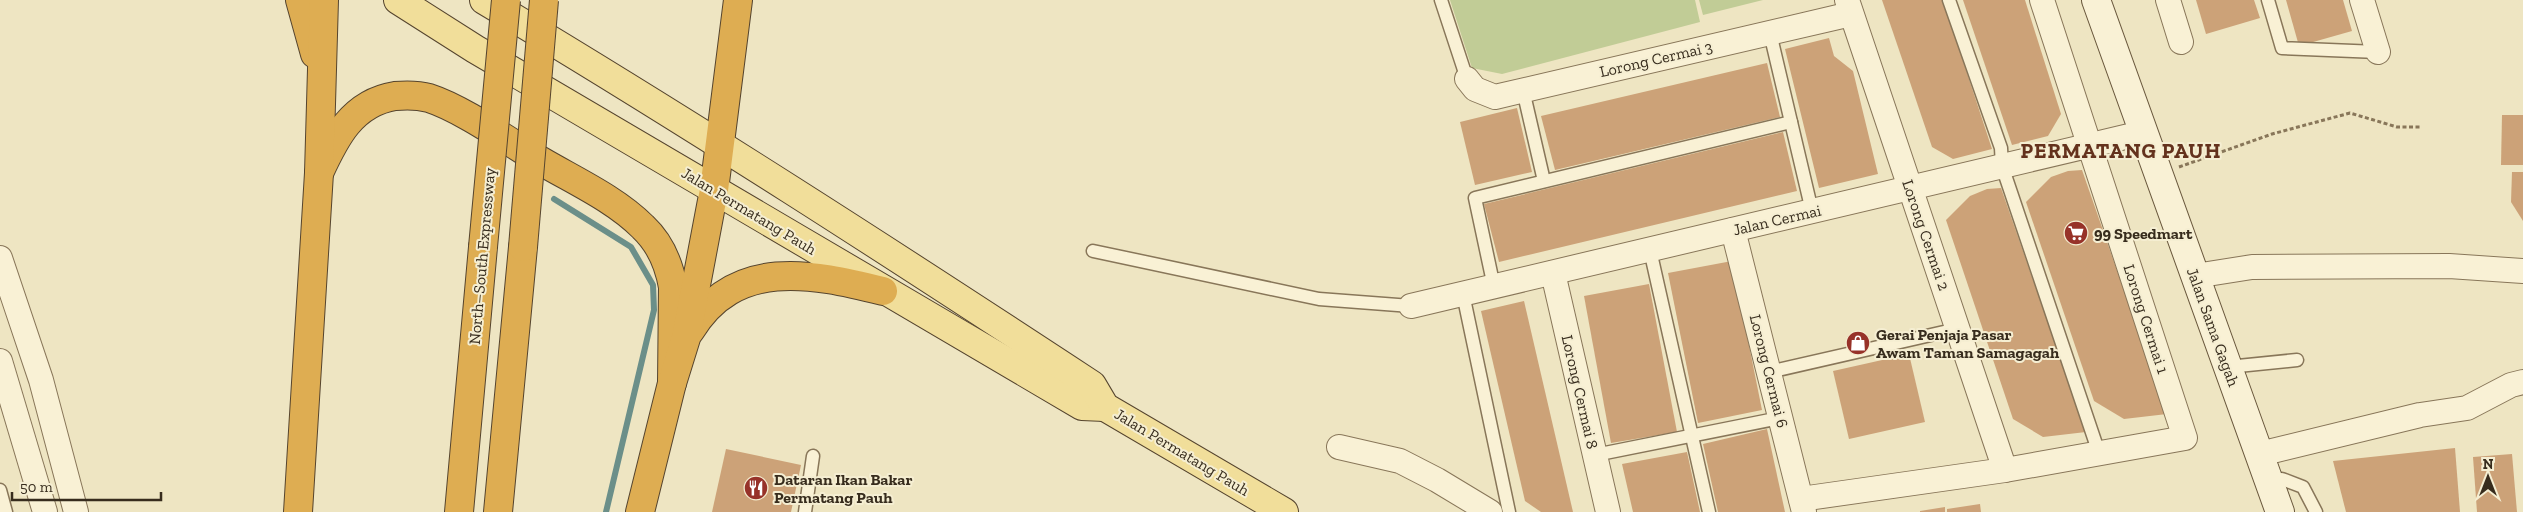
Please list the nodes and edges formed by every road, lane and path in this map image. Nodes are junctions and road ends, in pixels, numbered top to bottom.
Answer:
1 (300, 0) edge
2 (324, 0) edge
3 (398, 0) edge
4 (484, 0) edge
5 (506, 0) edge
6 (544, 0) edge
7 (738, 0) edge
8 (1441, 0) edge
9 (1949, 0) edge
10 (2042, 0) edge
11 (2096, 0) edge
12 (2168, 0) edge
13 (2268, 0) edge
14 (2362, 0) edge
15 (1849, 7) edge
16 (1770, 33) junction
17 (2181, 42) dead end
18 (2378, 52) joint
19 (321, 75) junction
20 (1467, 79) joint
21 (1523, 90) junction
22 (1791, 122) junction
23 (2421, 127) dead end
24 (2142, 133) junction
25 (720, 143) junction
26 (2090, 146) junction
27 (2002, 166) junction
28 (319, 173) junction
29 (2157, 174) junction
30 (1544, 181) junction
31 (1910, 188) junction
32 (714, 190) junction
33 (1812, 211) junction
34 (1733, 230) junction
35 (1650, 250) junction
36 (1093, 251) dead end
37 (0, 258) edge
38 (2523, 271) edge
39 (1552, 273) junction
40 (2195, 276) junction
41 (1494, 287) junction
42 (883, 291) junction
43 (1463, 294) junction
44 (1411, 306) joint
45 (1958, 329) junction
46 (686, 338) junction
47 (2296, 360) dead end
48 (0, 361) edge
49 (2228, 366) junction
50 (1769, 372) junction
51 (41, 380) junction
52 (2523, 382) edge
53 (672, 383) junction
54 (4, 392) edge
55 (1105, 407) junction
56 (1780, 418) junction
57 (1692, 436) junction
58 (1339, 447) dead end
59 (2099, 453) junction
60 (2260, 454) junction
61 (1595, 455) junction
62 (813, 456) dead end
63 (2005, 470) junction
64 (0, 490) edge
65 (2276, 500) edge
66 (1802, 505) edge
67 (6, 512) edge
68 (45, 512) edge
69 (76, 512) edge
70 (298, 512) edge
71 (459, 512) edge
72 (498, 512) edge
73 (640, 512) edge
74 (805, 512) edge
75 (1284, 512) edge
76 (1490, 512) edge
77 (1509, 512) edge
78 (1608, 512) edge
79 (1708, 512) edge
80 (2316, 512) edge

1 - 19 highway
2 - 19 highway
3 - 32 main road, Jalan Permatang Pauh
4 - 25 main road, Jalan Permatang Pauh
5 - 71 highway, North–South Expressway, bridge
6 - 72 highway, bridge
7 - 25 highway
8 - 20 lane
9 - 27 lane
10 - 26 street, Lorong Cermai 1
11 - 24 street, Jalan Sama Gagah
12 - 17 street
13 - 18 lane
14 - 18 street
15 - 16 street, Lorong Cermai 3
15 - 31 street, Lorong Cermai 2
16 - 21 street, Lorong Cermai 3
16 - 22 lane
19 - 28 highway
20 - 21 street, Lorong Cermai 3
21 - 30 lane
22 - 30 lane
22 - 33 lane
23 - 29 path
24 - 26 street, Jalan Cermai
24 - 29 street, Jalan Sama Gagah
25 - 32 highway
25 - 55 main road, Jalan Permatang Pauh
26 - 27 street, Jalan Cermai
26 - 59 street, Lorong Cermai 1
27 - 31 street, Jalan Cermai
27 - 59 lane
28 - 53 highway
28 - 70 highway
29 - 40 street, Jalan Sama Gagah
30 - 41 lane
31 - 33 street, Jalan Cermai
31 - 45 street, Lorong Cermai 2
32 - 42 main road, Jalan Permatang Pauh
32 - 46 highway
33 - 34 street, Jalan Cermai
34 - 35 street, Jalan Cermai
34 - 50 street, Lorong Cermai 6
35 - 39 street, Jalan Cermai
35 - 57 lane
36 - 44 lane
37 - 51 street
38 - 40 street
39 - 41 street, Jalan Cermai
39 - 61 street, Lorong Cermai 8
40 - 49 street, Jalan Sama Gagah
41 - 43 street, Jalan Cermai
42 - 46 highway
42 - 55 main road, Jalan Permatang Pauh
43 - 44 street, Jalan Cermai
43 - 77 lane
45 - 50 lane
45 - 63 street, Lorong Cermai 2
46 - 53 highway
47 - 49 lane
48 - 54 street
49 - 60 street, Jalan Sama Gagah
50 - 56 street, Lorong Cermai 6
51 - 54 street
51 - 69 street
52 - 60 street
53 - 73 highway
54 - 68 street
55 - 75 main road, Jalan Permatang Pauh
56 - 57 lane
56 - 66 street, Lorong Cermai 6
57 - 61 lane
57 - 79 lane
58 - 76 street
59 - 63 street
60 - 65 street, Jalan Sama Gagah
61 - 78 street, Lorong Cermai 8
62 - 74 lane
63 - 66 street
64 - 67 lane
65 - 80 lane

